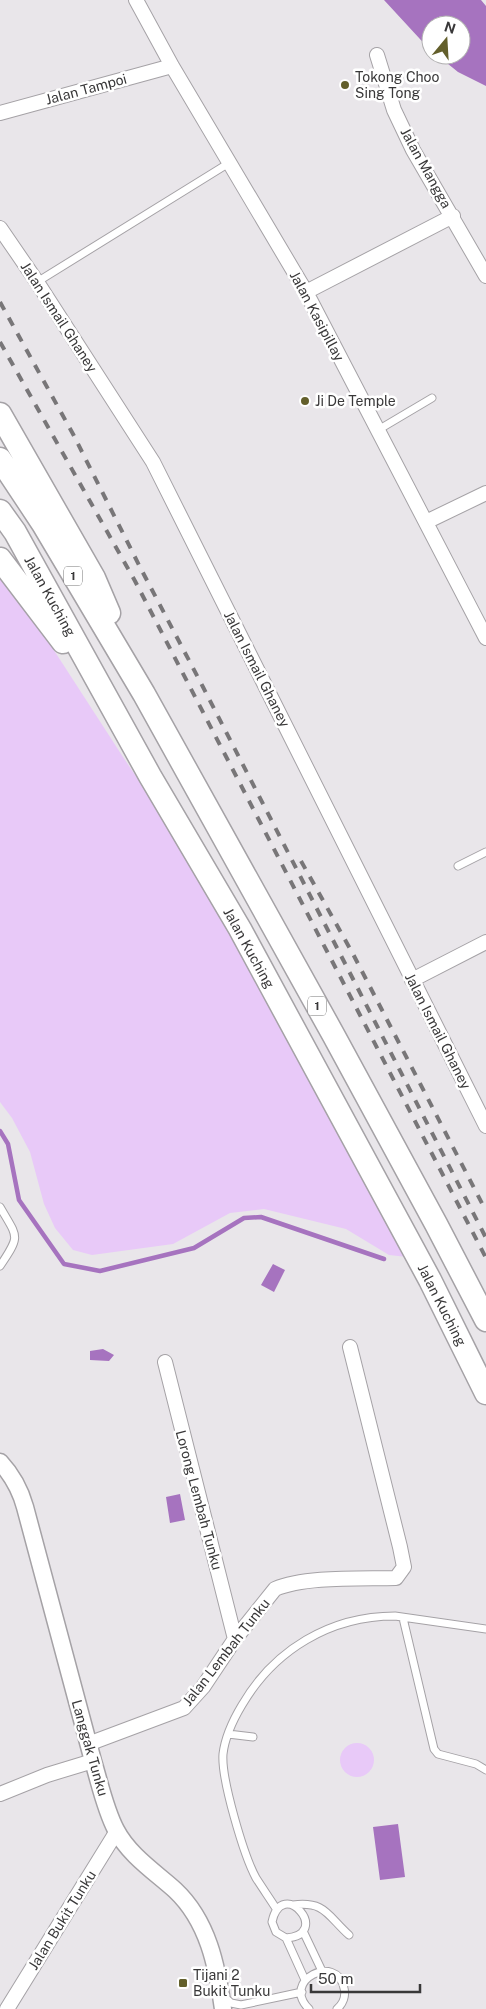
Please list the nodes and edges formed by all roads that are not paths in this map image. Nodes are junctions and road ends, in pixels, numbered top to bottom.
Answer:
1 (136, 0) edge
2 (376, 55) dead end
3 (172, 66) junction
4 (0, 113) edge
5 (229, 163) junction
6 (452, 216) junction
7 (0, 228) edge
8 (486, 276) edge
9 (37, 282) junction
10 (306, 292) junction
11 (432, 398) dead end
12 (0, 414) edge
13 (378, 430) junction
14 (0, 458) edge
15 (486, 493) edge
16 (0, 510) edge
17 (426, 522) junction
18 (0, 559) edge
19 (486, 638) edge
20 (144, 694) junction
21 (110, 703) junction
22 (486, 852) edge
23 (458, 866) dead end
24 (486, 942) edge
25 (412, 980) junction
26 (486, 1126) edge
27 (0, 1208) edge
28 (0, 1266) edge
29 (486, 1320) edge
30 (350, 1347) dead end
31 (165, 1362) dead end
32 (486, 1393) edge
33 (0, 1462) edge
34 (403, 1618) junction
35 (486, 1629) edge
36 (235, 1639) junction
37 (228, 1734) junction
38 (253, 1737) dead end
39 (88, 1744) junction
40 (93, 1761) junction
41 (486, 1770) edge
42 (0, 1794) edge
43 (117, 1831) junction
44 (292, 1905) junction
45 (277, 1910) junction
46 (303, 1931) junction
47 (349, 1935) dead end
48 (286, 1938) junction
49 (322, 1971) junction
50 (305, 1980) junction
51 (302, 1992) junction
52 (222, 2002) edge
53 (339, 2008) edge
54 (6, 2009) edge
55 (310, 2009) edge

1 - 3 street, Jalan Kasipillay
2 - 6 street, Jalan Mangga
3 - 4 street, Jalan Tampoi
3 - 5 street, Jalan Kasipillay
5 - 9 lane
5 - 10 street, Jalan Kasipillay
6 - 8 street, Jalan Mangga
6 - 10 street
7 - 9 street, Jalan Ismail Ghaney
9 - 25 street, Jalan Ismail Ghaney
10 - 13 street, Jalan Kasipillay
11 - 13 lane
12 - 20 highway
13 - 17 street, Jalan Kasipillay
14 - 20 highway, 1
15 - 17 street
16 - 21 highway, Jalan Kuching / 1
17 - 19 street, Jalan Kasipillay
18 - 21 highway
20 - 29 highway, 1
21 - 32 highway, Jalan Kuching / 1
22 - 23 lane
24 - 25 street
25 - 26 street, Jalan Ismail Ghaney
27 - 28 lane
30 - 36 street, Jalan Lembah Tunku
31 - 36 street, Lorong Lembah Tunku
33 - 39 street, Langgak Tunku
34 - 35 lane
34 - 37 lane
34 - 41 lane
36 - 39 street, Jalan Lembah Tunku
37 - 38 lane
37 - 45 lane
39 - 40 street, Langgak Tunku
40 - 42 street
40 - 43 street, Langgak Tunku
43 - 52 street, Langgak Tunku
43 - 54 street, Jalan Bukit Tunku
44 - 45 lane
44 - 46 lane
44 - 47 lane
45 - 48 lane
46 - 48 lane
46 - 49 lane
48 - 50 lane
49 - 50 lane
49 - 53 lane
50 - 51 lane
51 - 52 lane
51 - 55 lane

